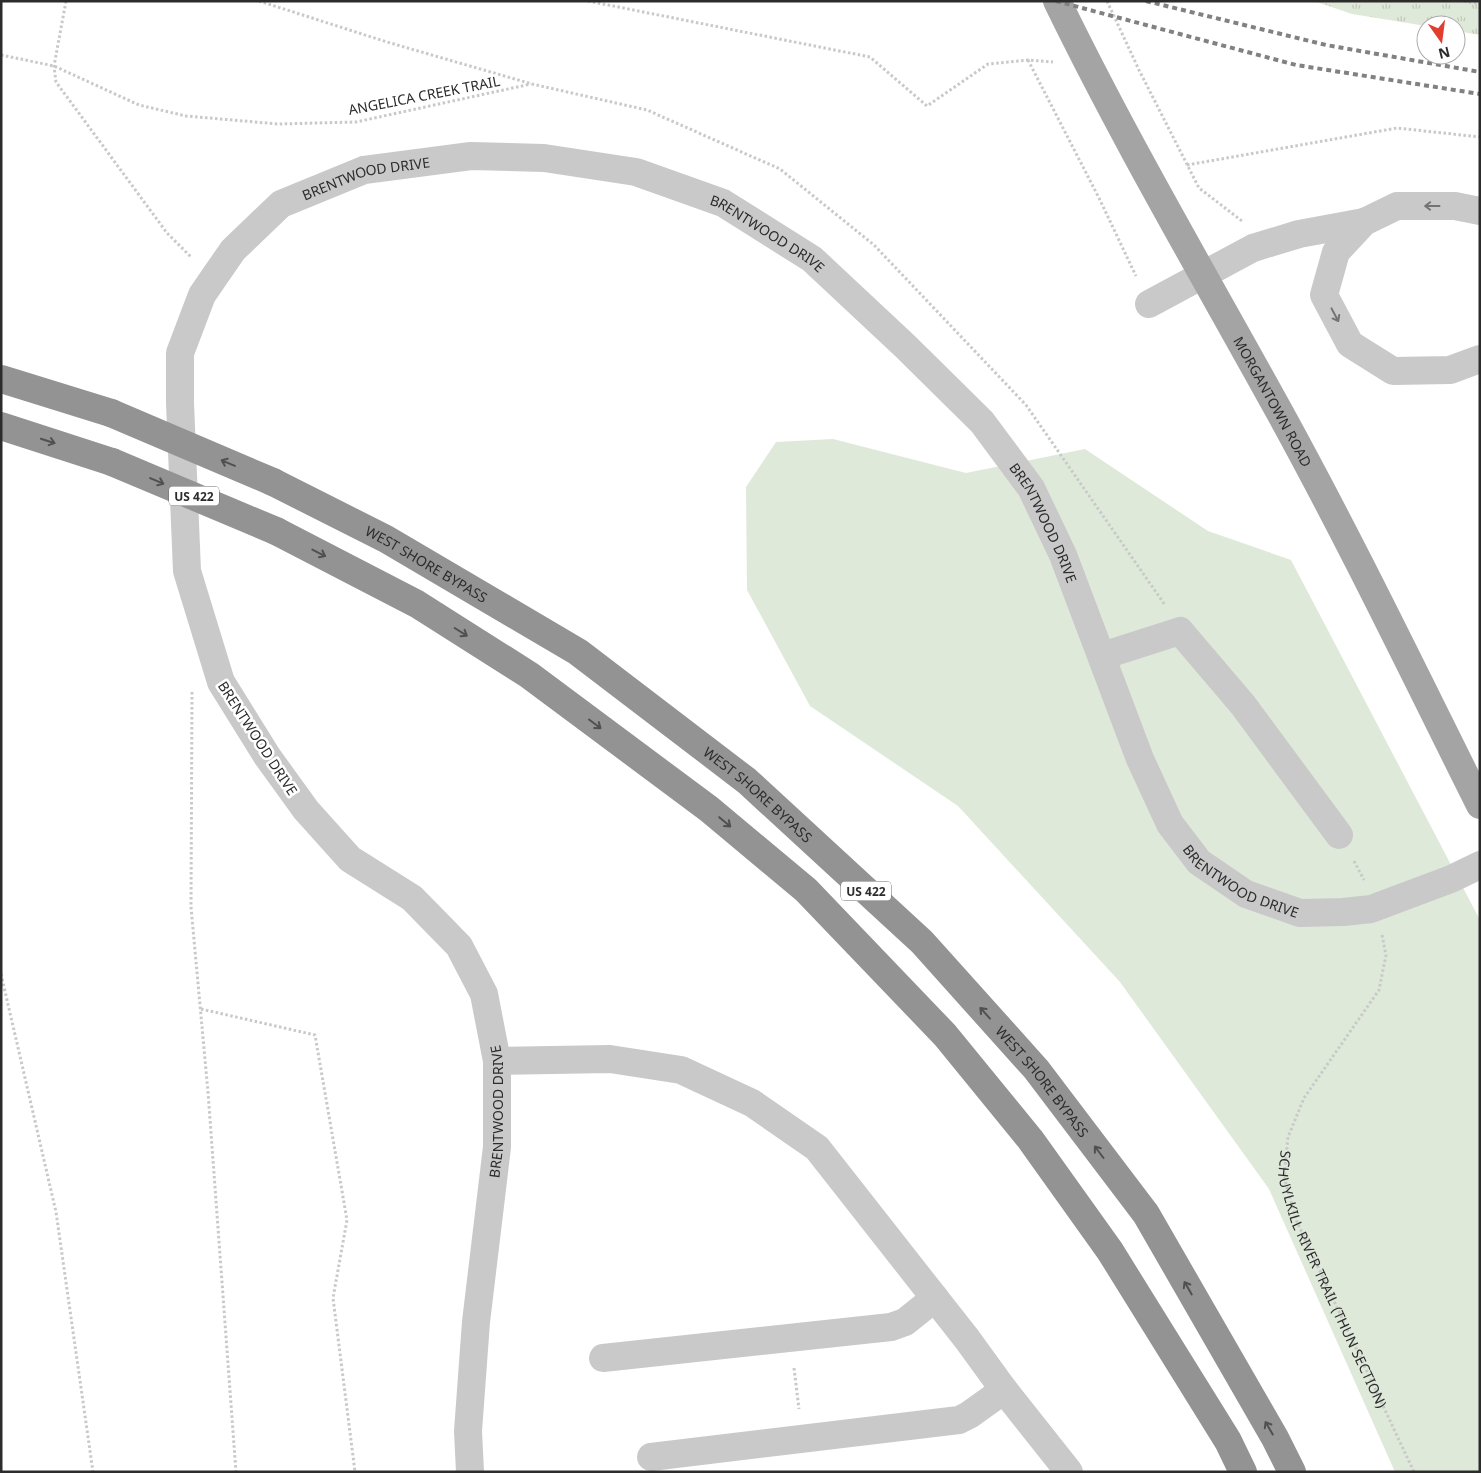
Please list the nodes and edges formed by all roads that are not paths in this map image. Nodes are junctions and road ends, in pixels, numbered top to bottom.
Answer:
1 (1057, 1) edge
2 (1480, 211) edge
3 (1364, 222) junction
4 (1203, 276) junction
5 (1149, 304) road end
6 (1480, 359) edge
7 (1, 380) edge
8 (1, 426) edge
9 (1102, 656) junction
10 (1480, 806) edge
11 (1339, 834) road end
12 (1480, 865) edge
13 (497, 1061) junction
14 (935, 1298) junction
15 (603, 1358) dead end
16 (1004, 1390) junction
17 (652, 1457) dead end
18 (470, 1472) edge
19 (1068, 1472) edge
20 (1243, 1472) edge
21 (1292, 1472) edge

1 - 4 main road, MORGANTOWN ROAD
2 -> 3 street
3 - 4 street
3 -> 6 street
4 - 5 street
4 - 10 main road, MORGANTOWN ROAD
21 -> 7 highway, WEST SHORE BYPASS / US 422, bridge
8 -> 20 highway, US 422, bridge
9 - 11 street
9 - 12 street, BRENTWOOD DRIVE
9 - 13 street, BRENTWOOD DRIVE
13 - 14 street
13 - 18 street, BRENTWOOD DRIVE
14 - 15 street
14 - 16 street
16 - 17 street
16 - 19 street

